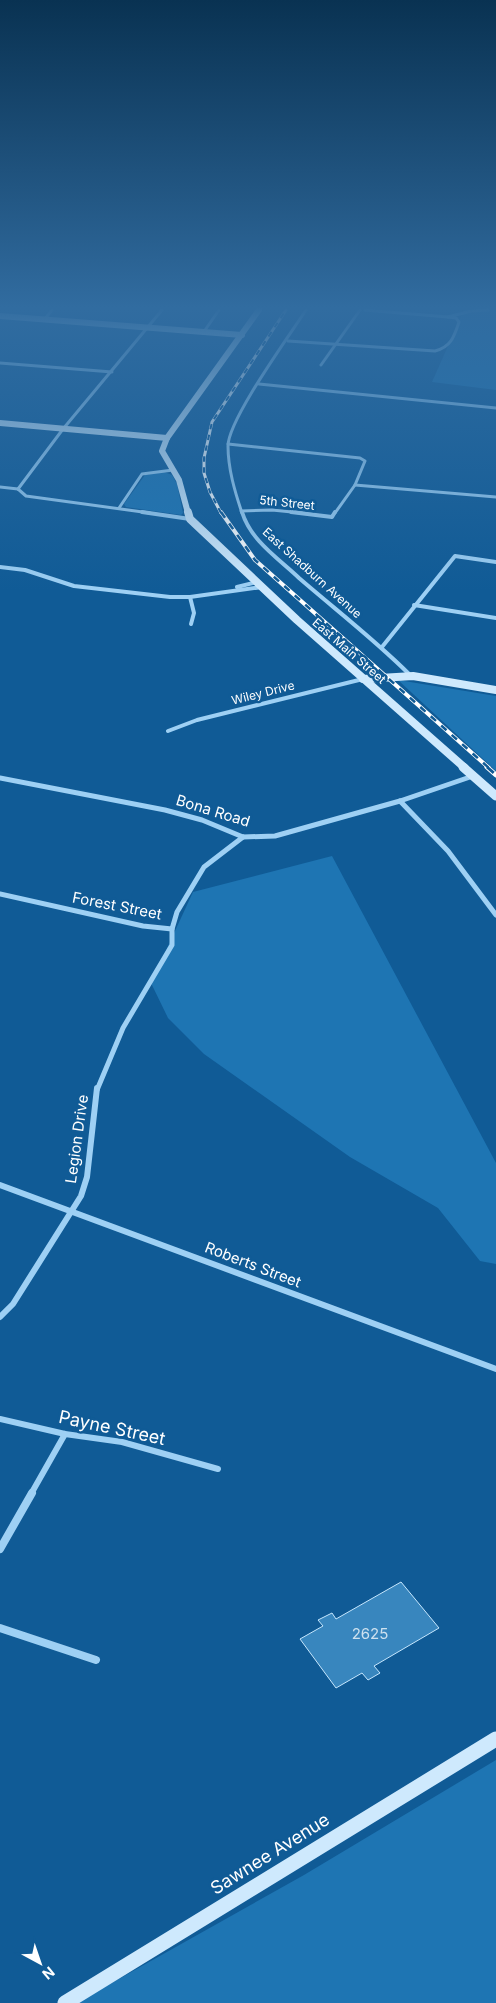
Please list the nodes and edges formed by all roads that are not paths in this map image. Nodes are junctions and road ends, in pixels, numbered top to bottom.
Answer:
1 (85, 403) edge
2 (192, 403) edge
3 (244, 403) edge
4 (451, 403) edge
5 (496, 408) edge
6 (0, 423) edge
7 (63, 429) junction
8 (167, 438) junction
9 (228, 444) junction
10 (174, 470) junction
11 (355, 485) junction
12 (0, 487) edge
13 (18, 490) junction
14 (496, 497) edge
15 (118, 508) junction
16 (241, 511) junction
17 (190, 519) junction
18 (496, 562) edge
19 (0, 567) edge
20 (260, 585) junction
21 (207, 595) junction
22 (190, 597) junction
23 (414, 605) junction
24 (496, 618) edge
25 (190, 624) dead end
26 (382, 647) junction
27 (409, 674) junction
28 (363, 679) junction
29 (496, 690) edge
30 (168, 731) dead end
31 (473, 776) junction
32 (0, 778) edge
33 (496, 796) edge
34 (400, 801) junction
35 (243, 836) junction
36 (0, 894) edge
37 (496, 915) edge
38 (172, 929) junction
39 (0, 1185) edge
40 (72, 1210) junction
41 (0, 1317) edge
42 (496, 1369) edge
43 (0, 1419) edge
44 (65, 1434) junction
45 (218, 1469) dead end
46 (0, 1549) edge
47 (0, 1628) edge
48 (96, 1660) dead end
49 (496, 1739) edge
50 (65, 2003) edge

1 - 7 street
2 - 8 street
3 - 9 street, East Shadburn Avenue
4 - 5 street
6 - 7 street
7 - 8 street
7 - 13 street
8 - 10 street
9 - 11 street
9 - 16 street, East Shadburn Avenue
10 - 15 street
10 - 17 street
11 - 14 street
11 - 16 street, 5th Street
12 - 13 street
13 - 15 street
15 - 17 street
16 - 26 street, East Shadburn Avenue
17 - 20 street, East Main Street
18 - 23 street
19 - 22 street
20 - 21 street
20 - 21 street
20 - 28 street, East Main Street
21 - 22 street
22 - 25 street
23 - 24 street
23 - 26 street
26 - 27 street, East Shadburn Avenue
27 - 28 street
27 - 29 street
28 - 30 street, Wiley Drive
28 - 31 street, East Main Street
31 - 33 street, East Main Street
31 - 34 street, Bona Road
32 - 35 street, Bona Road
34 - 35 street, Bona Road
34 - 37 street
35 - 38 street, Forest Street
36 - 38 street, Forest Street
38 - 40 street, Legion Drive
39 - 40 street, Roberts Street
40 - 41 street, Legion Drive
40 - 42 street, Roberts Street
43 - 44 street, Payne Street
44 - 45 street, Payne Street
44 - 46 street
47 - 48 street
49 - 50 street, Sawnee Avenue

